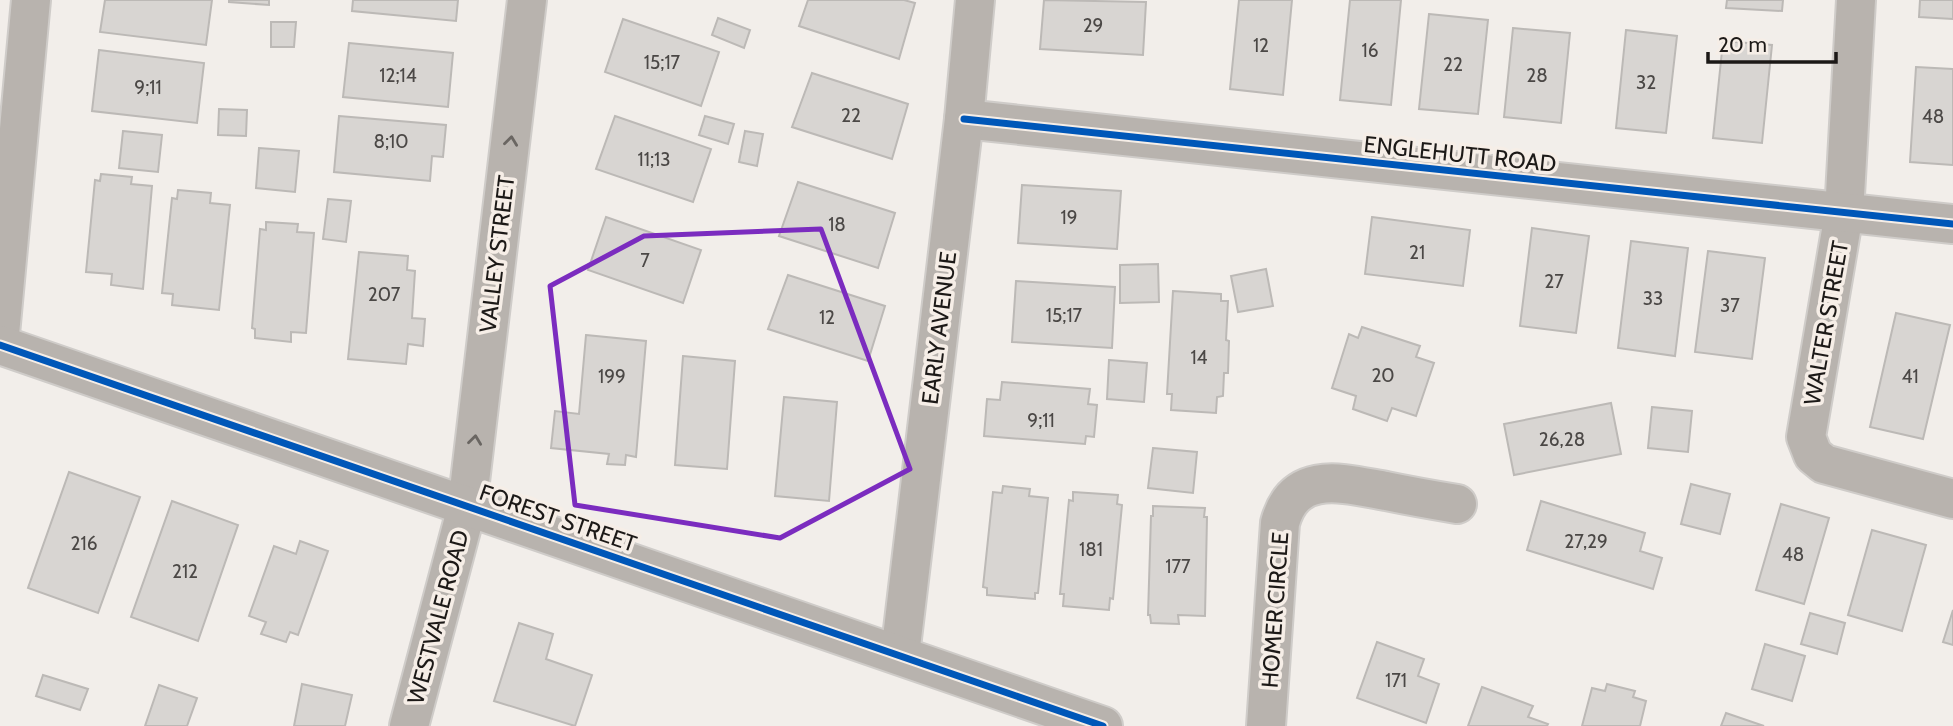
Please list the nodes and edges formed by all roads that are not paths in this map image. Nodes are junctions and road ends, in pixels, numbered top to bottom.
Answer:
1 (31, 0) edge
2 (527, 0) edge
3 (975, 0) edge
4 (1856, 0) edge
5 (964, 119) junction
6 (1844, 213) junction
7 (1953, 224) edge
8 (0, 334) edge
9 (0, 345) edge
10 (1953, 499) edge
11 (1457, 504) dead end
12 (467, 508) junction
13 (900, 655) junction
14 (409, 726) edge
15 (1103, 726) edge
16 (1266, 726) edge

1 - 8 street
12 -> 2 street, VALLEY STREET
3 - 5 street, EARLY AVENUE
4 - 6 street, WALTER STREET
5 - 6 street, ENGLEHUTT ROAD
5 - 13 street, EARLY AVENUE
6 - 7 street, ENGLEHUTT ROAD
6 - 10 street, WALTER STREET
9 - 12 street, FOREST STREET
11 - 16 street, HOMER CIRCLE
12 - 13 street, FOREST STREET
12 - 14 street, WESTVALE ROAD
13 - 15 street, FOREST STREET

